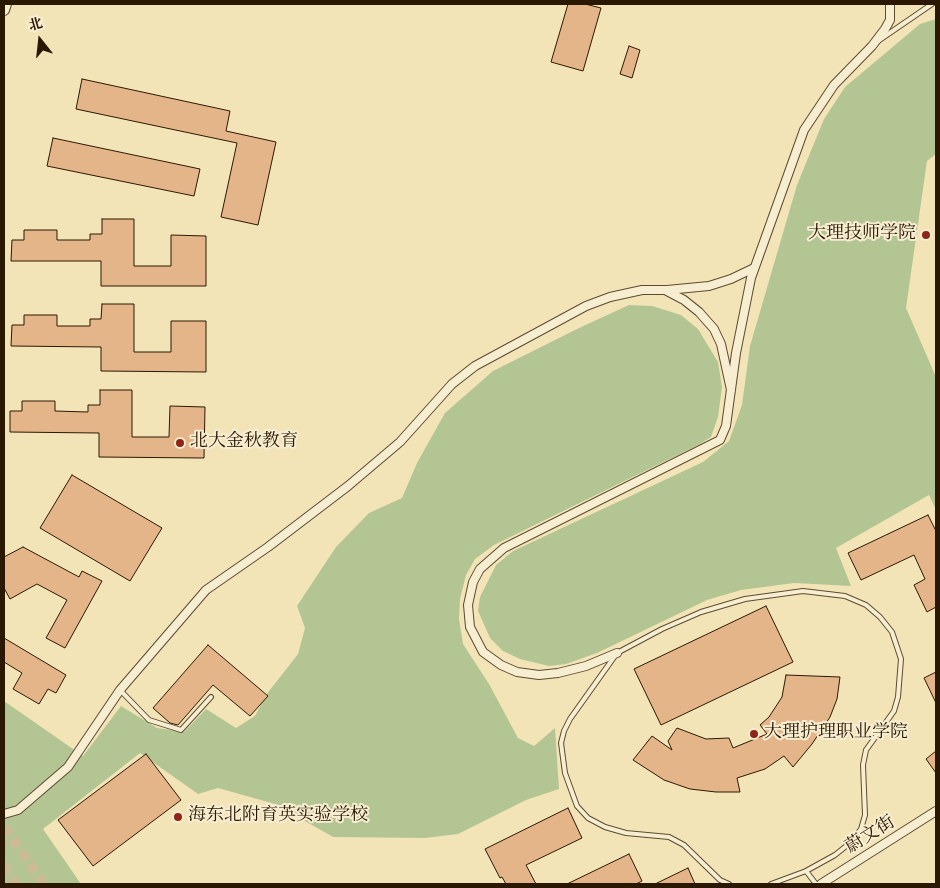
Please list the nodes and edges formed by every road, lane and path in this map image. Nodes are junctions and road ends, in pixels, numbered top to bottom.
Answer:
1 (6, 4) edge
2 (890, 4) edge
3 (932, 4) edge
4 (4, 10) edge
5 (872, 46) junction
6 (754, 268) junction
7 (665, 290) junction
8 (731, 390) junction
9 (618, 652) junction
10 (120, 690) junction
11 (211, 697) dead end
12 (936, 811) edge
13 (4, 814) edge
14 (806, 871) junction
15 (729, 884) edge
16 (771, 884) edge
17 (816, 884) edge
18 (821, 884) edge

1 - 4 street
2 - 5 street
3 - 5 lane
5 - 6 street
6 - 7 street
6 - 8 street
7 - 8 street
7 - 10 street
8 - 9 street
9 - 14 lane
9 - 15 lane
10 - 11 lane
10 - 13 street
12 - 18 street, 蔚文街
14 - 16 lane
14 - 17 lane

